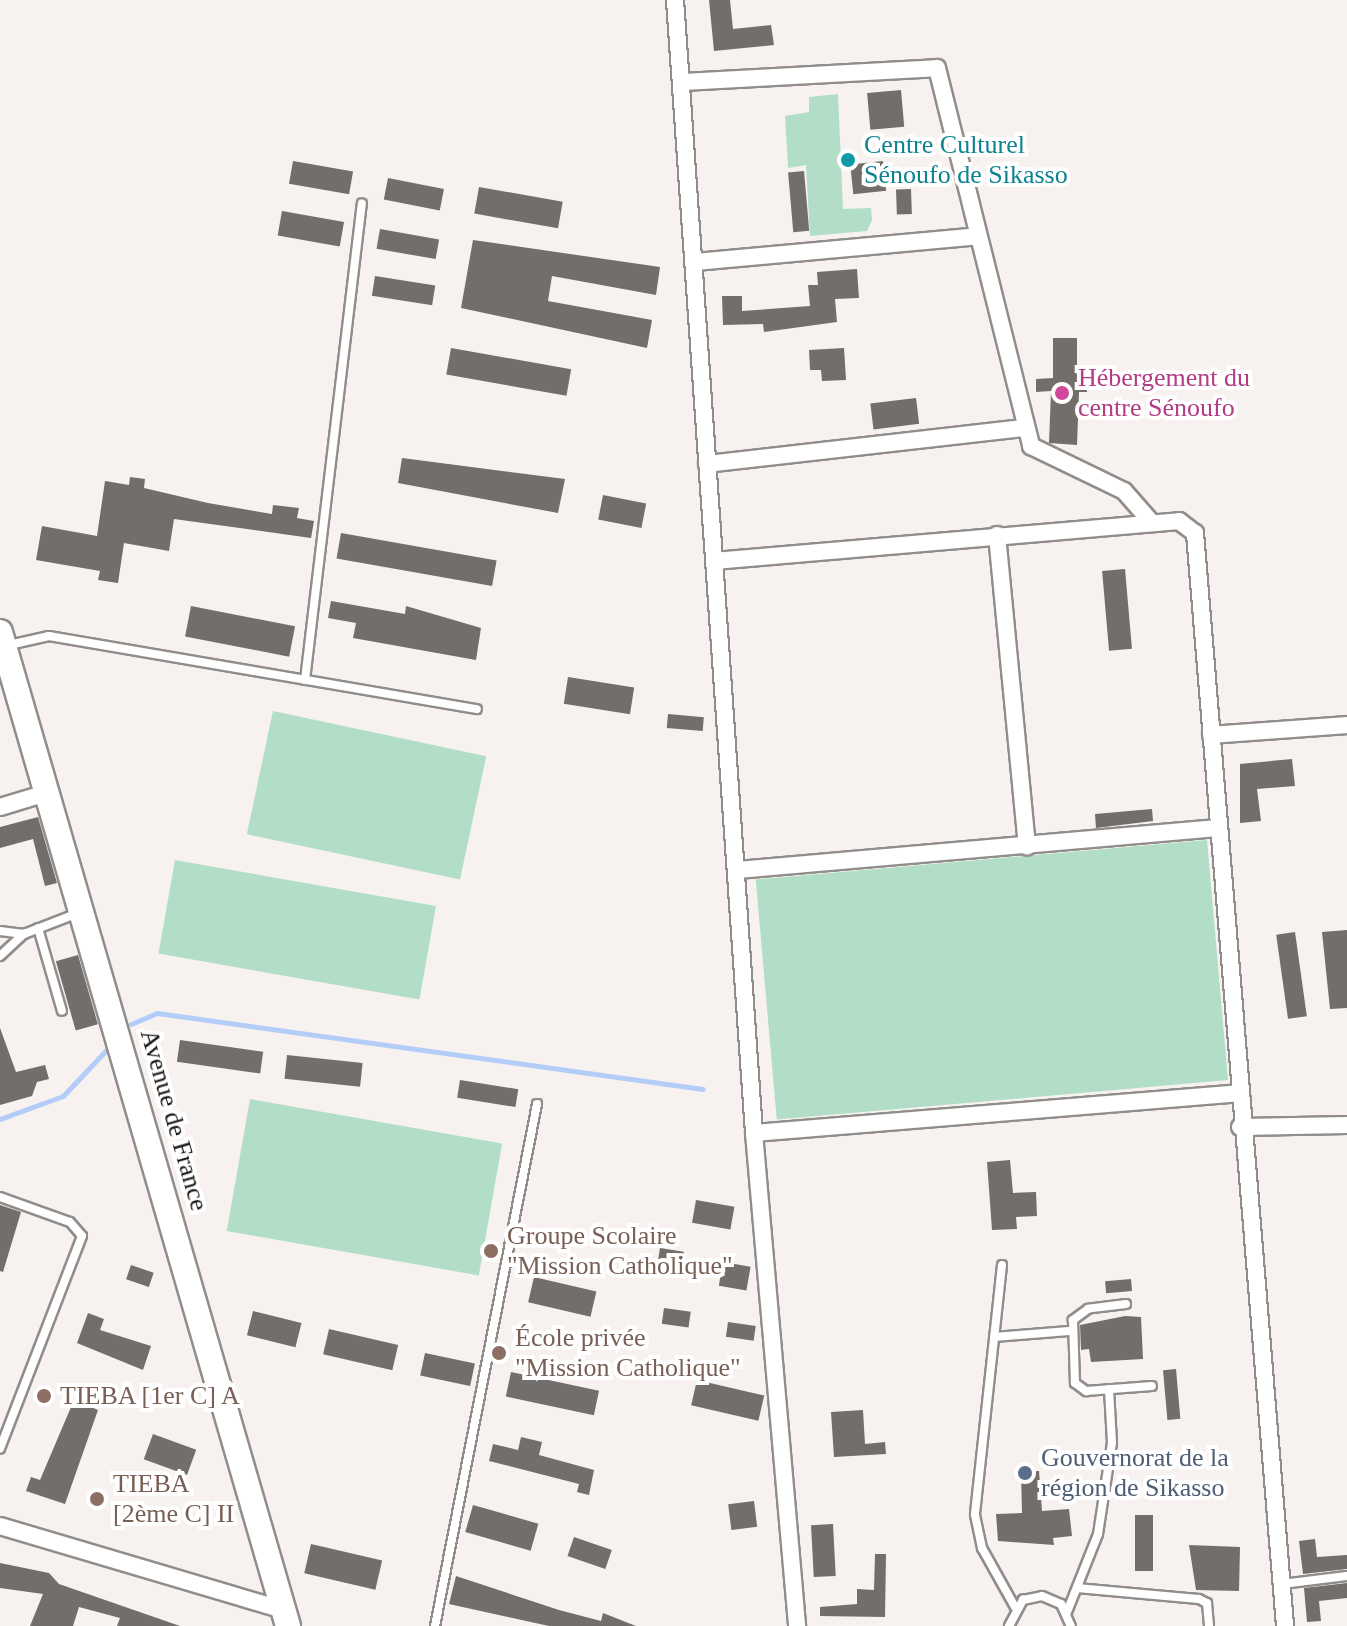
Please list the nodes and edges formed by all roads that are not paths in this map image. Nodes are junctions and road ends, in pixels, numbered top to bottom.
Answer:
1 (675, 0) edge
2 (682, 82) junction
3 (362, 203) dead end
4 (978, 236) junction
5 (695, 262) junction
6 (1024, 428) junction
7 (707, 464) junction
8 (1152, 523) junction
9 (997, 535) junction
10 (714, 561) junction
11 (2, 639) edge
12 (305, 680) junction
13 (477, 709) dead end
14 (1347, 725) edge
15 (1211, 735) junction
16 (46, 793) junction
17 (0, 807) edge
18 (1218, 828) junction
19 (1027, 847) junction
20 (737, 870) junction
21 (83, 911) junction
22 (38, 928) junction
23 (0, 931) edge
24 (24, 934) junction
25 (0, 956) edge
26 (62, 1011) dead end
27 (1238, 1093) junction
28 (537, 1104) dead end
29 (1347, 1125) edge
30 (1240, 1127) junction
31 (754, 1133) junction
32 (0, 1197) edge
33 (1002, 1265) dead end
34 (1126, 1304) dead end
35 (1069, 1331) junction
36 (994, 1337) junction
37 (1152, 1386) dead end
38 (1109, 1389) junction
39 (0, 1449) edge
40 (0, 1526) edge
41 (1347, 1576) edge
42 (1281, 1584) junction
43 (1077, 1588) junction
44 (1015, 1607) junction
45 (1067, 1612) junction
46 (285, 1618) edge
47 (435, 1626) edge
48 (797, 1626) edge
49 (1009, 1626) edge
50 (1071, 1626) edge
51 (1209, 1626) edge
52 (1285, 1626) edge

1 - 2 street
2 - 4 street
2 - 5 street
3 - 12 lane
4 - 5 street
4 - 6 street
5 - 7 street
6 - 7 street
6 - 8 street
7 - 10 street
8 - 9 street
8 - 15 street
9 - 10 street
9 - 19 street
10 - 20 street
11 - 12 lane
11 - 16 main road, Avenue de France
12 - 13 lane
14 - 15 street
15 - 18 street
16 - 17 street
16 - 21 main road, Avenue de France
18 - 19 street
18 - 27 street
19 - 20 street
20 - 31 street
21 - 22 lane
21 - 46 main road, Avenue de France
22 - 24 lane
22 - 26 lane
23 - 24 lane
24 - 25 lane
27 - 30 street
27 - 31 street
28 - 47 lane
29 - 30 street
30 - 42 street
31 - 48 street
32 - 39 lane
33 - 36 lane
34 - 35 lane
35 - 36 lane
35 - 38 lane
36 - 44 lane
37 - 38 lane
38 - 43 lane
40 - 46 street
41 - 42 lane
42 - 52 street
43 - 45 lane
43 - 51 lane
44 - 45 lane
44 - 49 lane
45 - 50 lane

